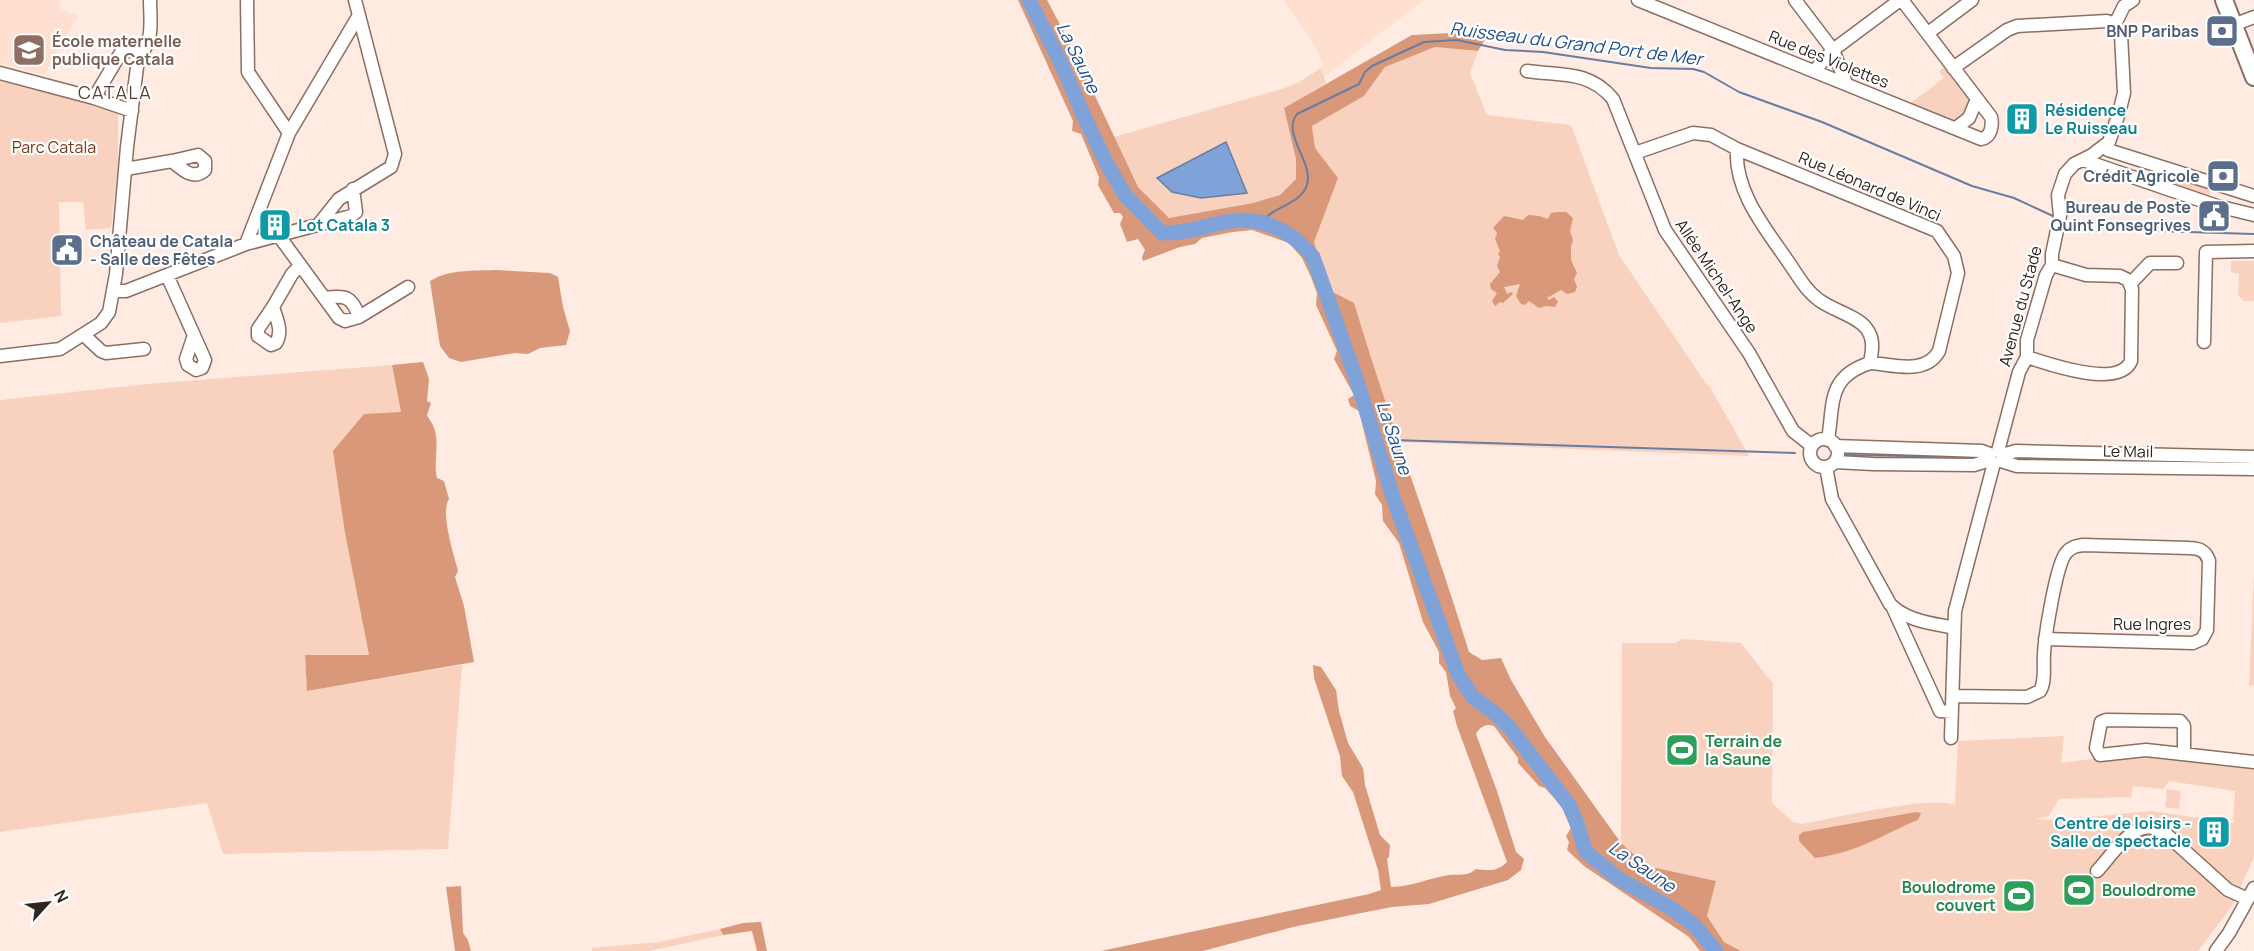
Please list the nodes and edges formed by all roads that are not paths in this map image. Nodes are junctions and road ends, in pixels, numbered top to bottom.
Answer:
1 (150, 0) edge
2 (247, 0) edge
3 (355, 0) edge
4 (1638, 0) edge
5 (1796, 0) edge
6 (1901, 0) edge
7 (1972, 0) edge
8 (2224, 0) edge
9 (2125, 2) edge
10 (359, 15) junction
11 (2254, 17) edge
12 (2115, 24) junction
13 (2233, 25) junction
14 (1928, 33) junction
15 (1833, 50) junction
16 (141, 54) junction
17 (1953, 68) junction
18 (1814, 70) junction
19 (1527, 71) dead end
20 (0, 73) edge
21 (2254, 77) edge
22 (1846, 83) junction
23 (94, 98) junction
24 (1977, 99) junction
25 (132, 111) junction
26 (1956, 128) junction
27 (289, 133) junction
28 (2104, 147) junction
29 (1737, 149) junction
30 (1635, 153) junction
31 (2083, 160) junction
32 (172, 161) dead end
33 (2141, 161) junction
34 (126, 169) junction
35 (2179, 173) junction
36 (2134, 177) junction
37 (353, 189) junction
38 (2172, 190) junction
39 (2254, 196) edge
40 (2254, 214) edge
41 (319, 224) junction
42 (279, 236) junction
43 (246, 244) junction
44 (2254, 251) edge
45 (2177, 263) dead end
46 (2052, 265) junction
47 (300, 266) junction
48 (167, 275) junction
49 (2131, 284) junction
50 (408, 287) dead end
51 (114, 291) junction
52 (324, 298) junction
53 (273, 307) dead end
54 (359, 317) junction
55 (194, 334) dead end
56 (84, 335) junction
57 (2204, 342) dead end
58 (144, 349) dead end
59 (1, 356) edge
60 (2026, 357) junction
61 (1870, 363) junction
62 (2003, 433) junction
63 (1832, 443) junction
64 (1812, 446) junction
65 (2016, 451) junction
66 (1996, 457) junction
67 (2254, 457) edge
68 (1830, 464) junction
69 (1974, 465) junction
70 (2254, 469) edge
71 (1989, 482) junction
72 (1893, 607) junction
73 (1954, 628) junction
74 (2045, 639) junction
75 (1953, 696) junction
76 (1952, 712) junction
77 (1952, 738) dead end
78 (2184, 754) junction
79 (2254, 762) edge
80 (2097, 871) dead end
81 (2251, 893) edge
82 (2222, 949) edge

1 - 16 street
2 - 27 street
3 - 10 street
4 - 18 street, Rue des Violettes
5 - 15 street
6 - 14 street
6 - 15 street
7 - 14 street
8 - 13 main road
9 - 12 street
10 - 27 street
10 - 37 street
11 - 13 street
12 - 17 street
12 - 28 street
13 - 21 main road
14 - 17 street
15 - 18 street
15 - 22 street
16 - 23 street
16 - 25 street
17 - 24 street
18 - 22 street, Rue des Violettes
19 - 30 street, Allée Michel-Ange
20 - 23 street
22 - 26 street, Rue des Violettes
23 - 25 street
24 - 26 street
24 - 26 street, Rue des Violettes
25 - 34 street
27 - 43 street
28 - 31 street
28 - 33 street
29 - 30 street, Rue Léonard de Vinci
29 - 61 street
29 - 61 street, Rue Léonard de Vinci
30 - 64 street, Allée Michel-Ange
31 - 36 street
31 - 46 street, Avenue du Stade
32 - 34 street
33 - 35 street
33 - 36 street
34 - 51 street
35 - 38 street
35 - 39 street
36 - 38 street
37 - 41 street
37 - 41 street
38 - 40 street
41 - 42 street
42 - 43 street
42 - 47 street
43 - 48 street
44 - 57 street
45 - 49 street
46 - 49 street
46 - 60 street, Avenue du Stade
47 - 52 street
47 - 53 street
48 - 51 street
48 - 55 street
49 - 60 street
50 - 54 street
51 - 56 street
52 - 54 street
52 - 54 street
56 - 58 street
56 - 59 street
60 - 62 street, Avenue du Stade
61 - 63 street
62 - 65 street
62 - 66 street, Avenue du Stade
63 - 64 street
63 - 66 street, Le Mail
63 - 68 street
64 - 68 street
65 - 66 street, Le Mail
65 - 67 street, Le Mail
66 - 69 street, Le Mail
66 - 70 street, Le Mail
66 - 71 street, Avenue du Stade
68 - 69 street, Le Mail
68 - 72 street
69 - 71 street
71 - 73 street, Avenue du Stade
72 - 73 street
72 - 76 street
73 - 75 street, Avenue du Stade
74 - 74 street, Rue Ingres
74 - 75 street
75 - 76 street, Avenue du Stade
76 - 77 street, Avenue du Stade
78 - 78 street
78 - 79 street
80 - 81 street
81 - 82 street

